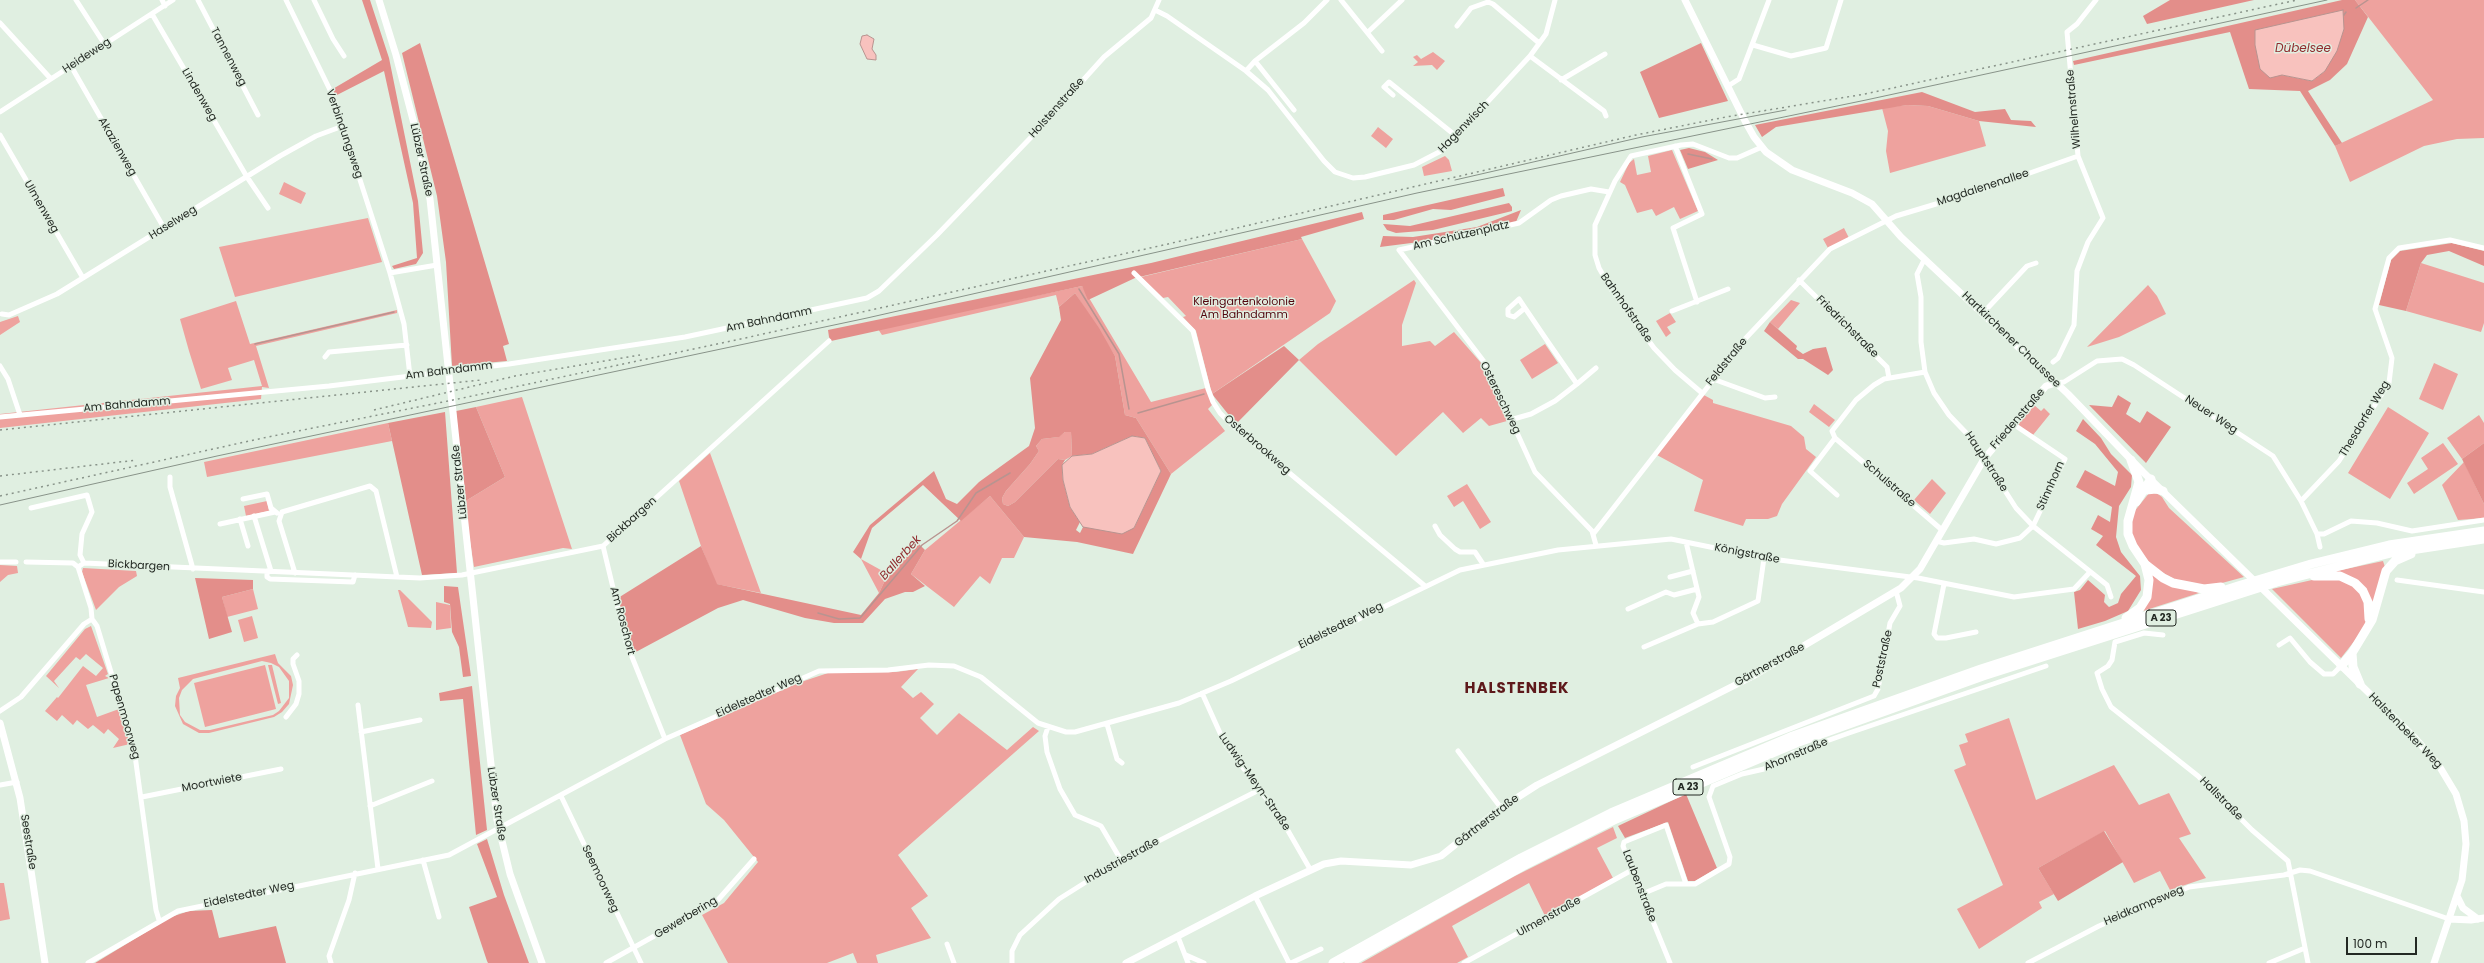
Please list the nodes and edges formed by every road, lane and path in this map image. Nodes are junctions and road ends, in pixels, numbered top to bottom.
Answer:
1 (76, 0) edge
2 (162, 0) edge
3 (173, 0) edge
4 (198, 0) edge
5 (286, 0) edge
6 (314, 0) edge
7 (379, 0) edge
8 (1159, 0) edge
9 (1327, 0) edge
10 (1341, 0) edge
11 (1402, 0) edge
12 (1555, 0) edge
13 (1685, 0) edge
14 (1769, 0) edge
15 (1841, 0) edge
16 (2096, 0) edge
17 (165, 6) junction
18 (1155, 10) junction
19 (152, 14) junction
20 (0, 23) edge
21 (1457, 26) dead end
22 (1368, 32) junction
23 (1539, 43) junction
24 (105, 45) junction
25 (1753, 45) junction
26 (1382, 51) dead end
27 (1605, 54) dead end
28 (344, 56) dead end
29 (1530, 56) junction
30 (1255, 61) junction
31 (70, 66) junction
32 (1246, 71) junction
33 (51, 79) junction
34 (1561, 80) junction
35 (1728, 86) junction
36 (1393, 95) dead end
37 (1294, 110) dead end
38 (0, 112) edge
39 (258, 114) dead end
40 (1606, 116) dead end
41 (343, 126) junction
42 (0, 135) edge
43 (1456, 136) junction
44 (1675, 146) junction
45 (1762, 147) junction
46 (2078, 156) junction
47 (247, 177) junction
48 (1609, 192) junction
49 (268, 208) dead end
50 (1885, 221) junction
51 (164, 228) junction
52 (2484, 248) edge
53 (1399, 250) joint
54 (1924, 260) junction
55 (2036, 263) dead end
56 (437, 265) junction
57 (390, 273) junction
58 (1134, 273) dead end
59 (82, 278) junction
60 (1800, 280) junction
61 (1728, 289) dead end
62 (874, 296) joint
63 (1697, 302) junction
64 (1525, 308) dead end
65 (1672, 311) dead end
66 (1983, 313) junction
67 (2, 314) dead end
68 (829, 341) dead end
69 (407, 345) junction
70 (325, 356) dead end
71 (2053, 362) dead end
72 (0, 366) edge
73 (1596, 368) dead end
74 (1925, 372) junction
75 (410, 376) junction
76 (1889, 378) junction
77 (1713, 379) junction
78 (2056, 383) junction
79 (1577, 384) junction
80 (1702, 393) junction
81 (1775, 397) dead end
82 (20, 415) junction
83 (0, 417) edge
84 (1510, 420) junction
85 (2013, 424) junction
86 (1835, 438) junction
87 (1984, 459) junction
88 (2131, 460) junction
89 (170, 477) dead end
90 (2150, 479) junction
91 (2142, 489) junction
92 (2163, 491) junction
93 (1837, 495) dead end
94 (243, 499) dead end
95 (2301, 501) junction
96 (31, 508) dead end
97 (278, 513) junction
98 (254, 516) junction
99 (240, 519) junction
100 (2484, 520) edge
101 (220, 524) dead end
102 (1435, 526) dead end
103 (2033, 526) junction
104 (1942, 530) junction
105 (2484, 531) edge
106 (1594, 533) junction
107 (2317, 534) junction
108 (2484, 539) edge
109 (1936, 541) junction
110 (1686, 542) junction
111 (2451, 543) junction
112 (1596, 545) junction
113 (248, 546) dead end
114 (603, 546) junction
115 (1581, 547) joint
116 (2320, 547) dead end
117 (1764, 558) junction
118 (0, 562) edge
119 (16, 562) dead end
120 (26, 562) dead end
121 (84, 563) junction
122 (1483, 564) junction
123 (2145, 564) junction
124 (78, 567) junction
125 (193, 569) junction
126 (269, 571) junction
127 (1693, 571) junction
128 (2090, 572) junction
129 (295, 573) junction
130 (469, 574) junction
131 (355, 575) junction
132 (397, 577) junction
133 (1670, 577) dead end
134 (1913, 578) junction
135 (2397, 580) dead end
136 (2277, 582) junction
137 (2257, 583) joint
138 (1944, 584) junction
139 (1425, 586) junction
140 (2238, 586) junction
141 (1697, 589) junction
142 (1896, 591) junction
143 (2484, 592) edge
144 (2111, 596) dead end
145 (1628, 609) dead end
146 (92, 619) junction
147 (1698, 624) junction
148 (2104, 629) junction
149 (2367, 629) junction
150 (1976, 632) dead end
151 (2163, 635) dead end
152 (2279, 645) dead end
153 (1644, 647) dead end
154 (2352, 653) junction
155 (297, 655) dead end
156 (2046, 666) dead end
157 (2341, 666) junction
158 (2360, 684) junction
159 (1202, 694) junction
160 (358, 705) dead end
161 (0, 711) edge
162 (286, 717) dead end
163 (420, 720) dead end
164 (0, 723) edge
165 (1107, 724) junction
166 (1048, 727) junction
167 (361, 732) junction
168 (665, 739) junction
169 (1458, 750) dead end
170 (1122, 763) dead end
171 (1693, 767) dead end
172 (281, 769) dead end
173 (432, 781) dead end
174 (17, 782) junction
175 (0, 785) edge
176 (1261, 789) junction
177 (561, 796) junction
178 (142, 797) junction
179 (370, 806) junction
180 (1501, 808) junction
181 (498, 828) junction
182 (754, 859) dead end
183 (423, 860) junction
184 (1121, 860) junction
185 (378, 869) junction
186 (1310, 869) junction
187 (1632, 870) junction
188 (2292, 872) junction
189 (355, 873) junction
190 (1686, 884) junction
191 (1642, 894) junction
192 (1255, 896) junction
193 (2457, 896) junction
194 (439, 917) dead end
195 (2449, 919) junction
196 (2481, 919) edge
197 (159, 920) junction
198 (1178, 937) junction
199 (947, 944) dead end
200 (633, 948) junction
201 (1321, 948) dead end
202 (2305, 948) junction
203 (1186, 955) junction
204 (1134, 961) edge
205 (2031, 962) edge
206 (45, 963) edge
207 (88, 963) edge
208 (332, 963) edge
209 (542, 963) edge
210 (606, 963) edge
211 (641, 963) edge
212 (954, 963) edge
213 (1012, 963) edge
214 (1126, 963) edge
215 (1188, 963) edge
216 (1204, 963) edge
217 (1290, 963) edge
218 (1333, 963) edge
219 (1350, 963) edge
220 (1464, 963) edge
221 (1670, 963) edge
222 (2269, 963) edge
223 (2308, 963) edge
224 (2434, 963) edge

1 - 24 street
2 - 17 street
3 - 17 street, Heideweg
4 - 39 street, Tannenweg
5 - 41 street, Verbindungsweg
6 - 28 street
7 - 56 street, Lübzer Straße
8 - 18 street, Holstenstraße
9 - 30 street
10 - 22 street
11 - 22 street
12 - 23 street, Hagenwisch
13 - 35 street, Hartkirchener Chaussee
14 - 25 street
15 - 25 street
16 - 46 street, Wilhelmstraße
17 - 19 street, Heideweg
18 - 32 street
18 - 62 street, Holstenstraße
19 - 24 street, Heideweg
19 - 47 street, Lindenweg
20 - 33 street
21 - 23 street
22 - 26 street
23 - 29 street, Hagenwisch
24 - 31 street, Heideweg
25 - 35 street
27 - 34 street
29 - 34 street
29 - 43 street, Hagenwisch
30 - 32 street
30 - 37 street
31 - 33 street, Heideweg
31 - 51 street, Akazienweg
32 - 43 street, Hagenwisch
33 - 38 street, Heideweg
34 - 40 street
35 - 45 street, Hartkirchener Chaussee
36 - 43 street
41 - 47 street, Haselweg
41 - 57 street, Verbindungsweg
42 - 59 street, Ulmenweg
44 - 45 street, Bahnhofstraße
44 - 48 street, Bahnhofstraße
44 - 63 street
45 - 50 street, Hartkirchener Chaussee
46 - 50 street, Magdalenenallee
46 - 71 street, Wilhelmstraße
47 - 49 street, Lindenweg
47 - 51 street, Haselweg
48 - 53 street, Am Schützenplatz
48 - 80 street, Bahnhofstraße
50 - 54 street, Hartkirchener Chaussee
50 - 60 street, Feldstraße
51 - 59 street, Haselweg
52 - 95 street, Thesdorfer Weg
53 - 84 street, Ostereschweg
54 - 66 street, Hartkirchener Chaussee
54 - 74 street, Hauptstraße
55 - 66 street
56 - 57 street
56 - 130 street, Lübzer Straße
57 - 69 street, Verbindungsweg
58 - 139 street, Osterbrookweg
59 - 67 street, Haselweg
60 - 76 street, Friedrichstraße
60 - 77 street, Feldstraße
61 - 63 street
62 - 75 street, Am Bahndamm
63 - 65 street
64 - 79 street
66 - 78 street, Hartkirchener Chaussee
68 - 114 street, Bickbargen
69 - 70 street
69 - 75 street, Verbindungsweg
72 - 82 street
73 - 79 street
74 - 76 street
74 - 87 street, Hauptstraße
75 - 82 street, Am Bahndamm
76 - 86 street
77 - 80 street, Feldstraße
77 - 81 street
78 - 85 street, Friedenstraße
78 - 88 street, Hartkirchener Chaussee
78 - 95 street, Neuer Weg
79 - 84 street
80 - 106 street, Feldstraße
82 - 83 street, Am Bahndamm
84 - 106 street, Ostereschweg
85 - 87 street, Friedenstraße
85 - 103 street, Stinnhorn
86 - 93 street
86 - 104 street, Schulstraße
87 - 103 street, Hauptstraße
87 - 104 street
88 - 90 street, Hartkirchener Chaussee
88 - 91 highway
89 - 125 street
90 - 91 highway
90 - 92 street, Hartkirchener Chaussee
91 - 92 highway
91 - 123 highway
92 - 137 street, Hartkirchener Chaussee
94 - 97 street
95 - 107 street, Neuer Weg
96 - 121 street
97 - 98 street
97 - 129 street
97 - 132 street
98 - 99 street
98 - 126 street
99 - 101 street
99 - 113 street
100 - 107 street
102 - 122 street
103 - 109 street
103 - 128 street, Hauptstraße
104 - 109 street
105 - 140 highway, A 23
106 - 112 street
107 - 116 street, Neuer Weg
108 - 111 highway, A 23
109 - 134 street
110 - 112 street, Königstraße
110 - 117 street, Königstraße
110 - 127 street
111 - 136 highway, A 23
111 - 149 highway
112 - 115 street, Königstraße
114 - 130 street, Bickbargen
114 - 168 street, Am Roschort
115 - 122 street, Eidelstedter Weg
117 - 134 street, Königstraße
117 - 147 street
118 - 119 street
120 - 124 street
121 - 124 street
121 - 125 street, Bickbargen
122 - 139 street, Eidelstedter Weg
123 - 140 highway
123 - 148 highway
124 - 146 street, Papenmoorweg
125 - 126 street, Bickbargen
126 - 129 street, Bickbargen
126 - 131 street, Bickbargen
127 - 133 street
127 - 141 street
128 - 138 street, Königstraße
128 - 144 street, Hauptstraße
129 - 131 street, Bickbargen
130 - 132 street, Bickbargen
130 - 181 street, Lübzer Straße
131 - 132 street, Bickbargen
134 - 138 street, Königstraße
134 - 142 street
135 - 143 street
136 - 149 highway
136 - 219 highway, A 23
137 - 157 street, Halstenbeker Weg
138 - 150 street
139 - 159 street, Eidelstedter Weg
140 - 148 highway, A 23
141 - 145 street
141 - 147 street
142 - 171 street, Poststraße
142 - 180 street, Gärtnerstraße
146 - 161 street
146 - 178 street, Papenmoorweg
147 - 153 street
148 - 218 highway, A 23
149 - 154 highway
151 - 188 street, Hallstraße
152 - 157 street
154 - 157 highway
154 - 158 highway
155 - 162 street
156 - 190 street, Ahornstraße
157 - 158 street, Halstenbeker Weg
158 - 193 street, Halstenbeker Weg
159 - 165 street, Eidelstedter Weg
159 - 176 street, Ludwig-Meyn-Straße
160 - 167 street
163 - 167 street
164 - 174 street, Seestraße
165 - 166 street, Eidelstedter Weg
165 - 170 street
166 - 168 street, Eidelstedter Weg
166 - 184 street
167 - 179 street
168 - 177 street, Eidelstedter Weg
169 - 180 street
172 - 178 street, Moortwiete
173 - 179 street
174 - 175 street
174 - 206 street, Seestraße
176 - 184 street, Industriestraße
176 - 186 street, Ludwig-Meyn-Straße
177 - 181 street, Eidelstedter Weg
177 - 200 street, Seemoorweg
178 - 197 street, Papenmoorweg
179 - 185 street
180 - 186 street, Gärtnerstraße
181 - 183 street, Eidelstedter Weg
181 - 209 street, Lübzer Straße
182 - 200 street, Gewerbering
183 - 185 street, Eidelstedter Weg
183 - 194 street
184 - 213 street, Industriestraße
185 - 189 street, Eidelstedter Weg
186 - 192 street, Gärtnerstraße
187 - 190 street, Laubenstraße
187 - 191 street, Laubenstraße
187 - 220 street, Ulmenstraße
188 - 195 street
188 - 202 street
188 - 205 street, Heidkampsweg
189 - 197 street, Eidelstedter Weg
189 - 208 street
190 - 191 street, Ahornstraße
191 - 221 street, Laubenstraße
192 - 198 street, Gärtnerstraße
192 - 217 street
193 - 195 street, Halstenbeker Weg
193 - 196 street
195 - 196 street
195 - 224 street, Halstenbeker Weg
197 - 207 street, Eidelstedter Weg
198 - 203 street
198 - 204 street, Gärtnerstraße
199 - 212 street
200 - 210 street, Gewerbering
200 - 211 street, Seemoorweg
201 - 217 street
202 - 222 street
202 - 223 street
203 - 215 street
203 - 216 street
204 - 214 street, Gärtnerstraße

